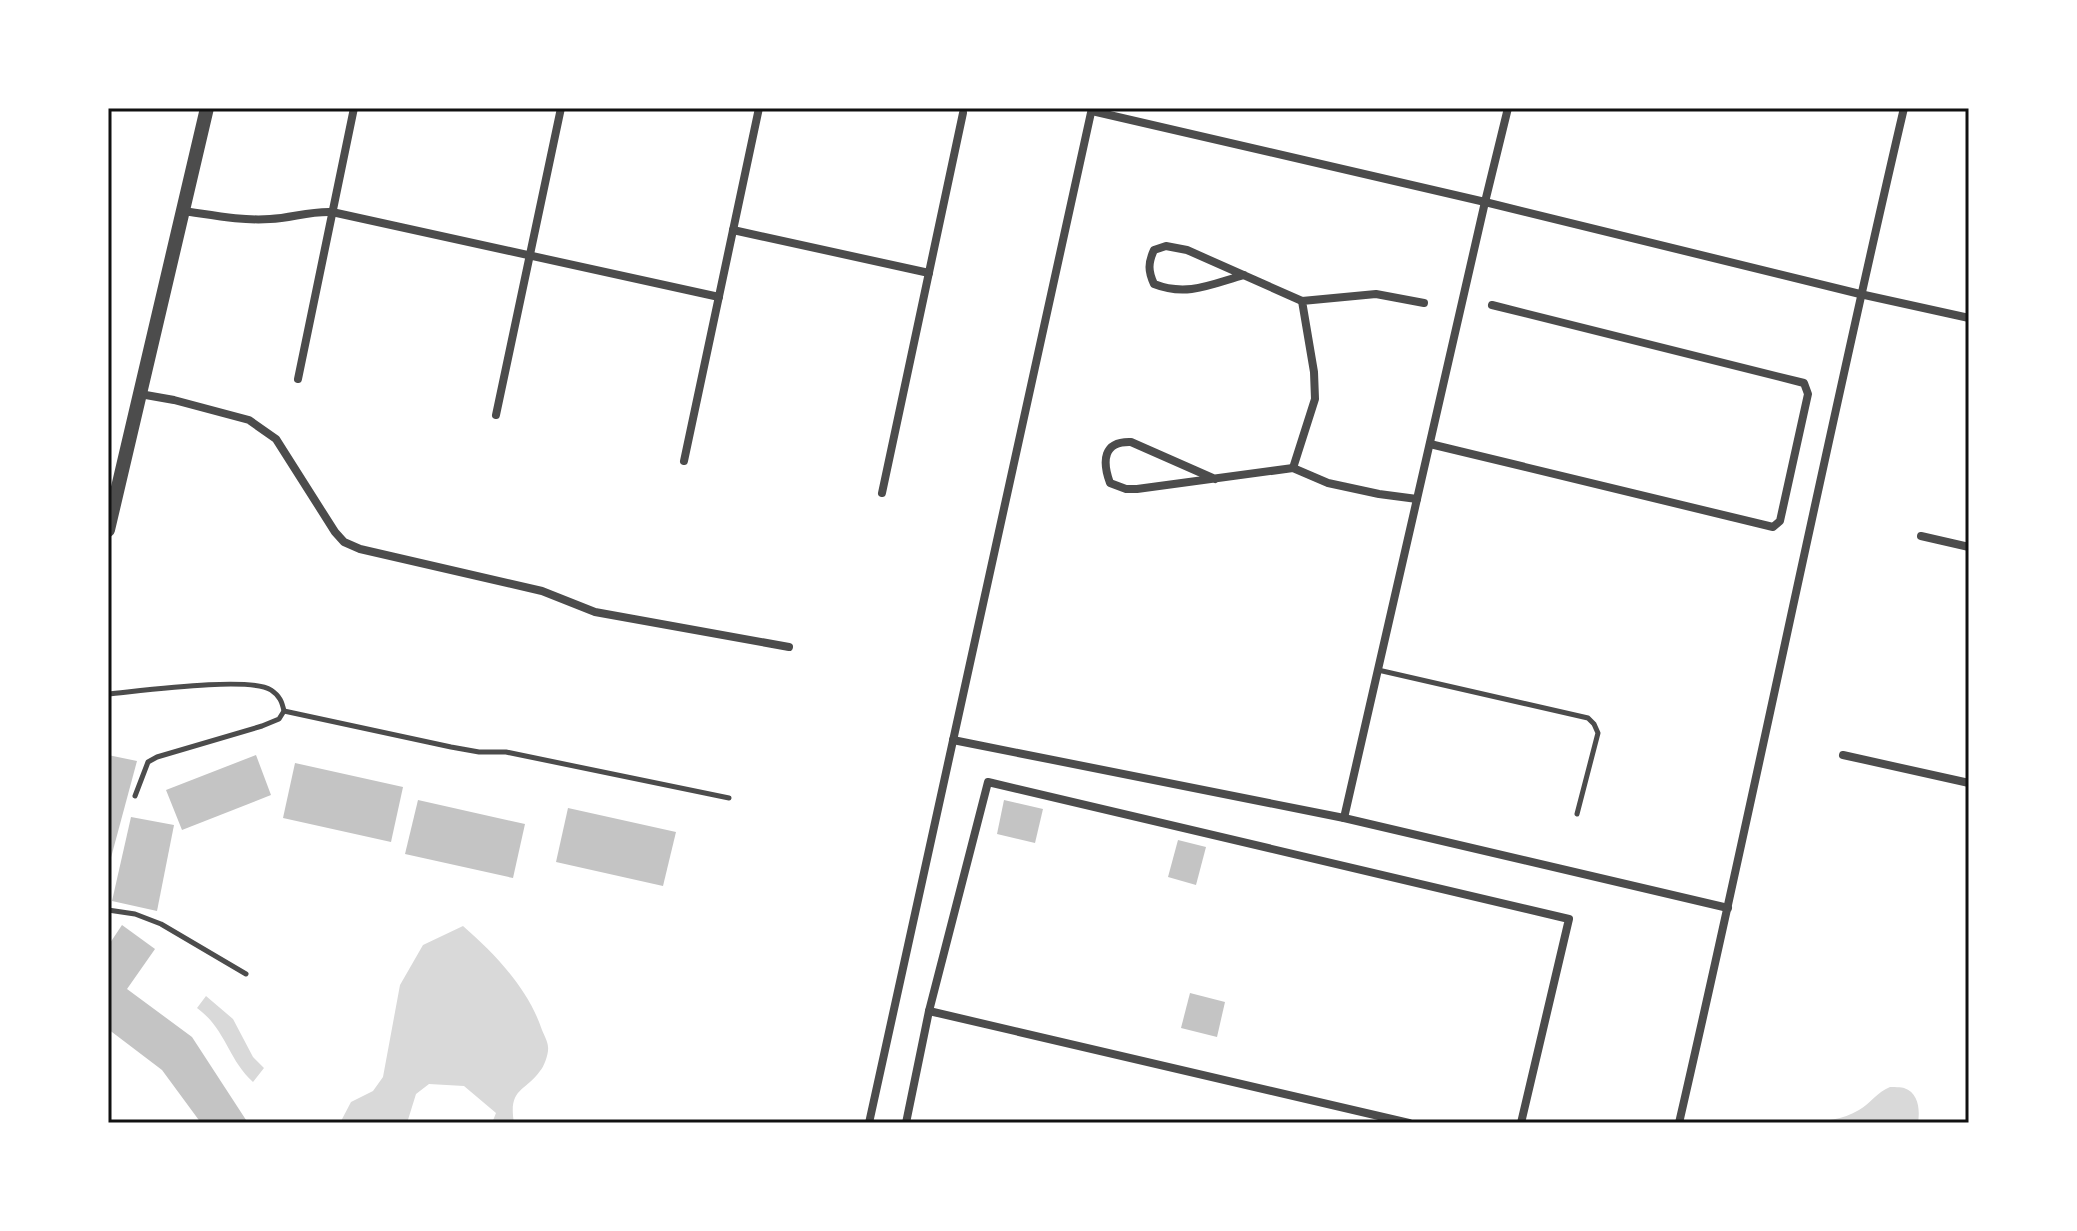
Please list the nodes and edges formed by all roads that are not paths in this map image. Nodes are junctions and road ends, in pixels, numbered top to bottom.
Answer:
1 (207, 108) edge
2 (354, 108) edge
3 (561, 108) edge
4 (759, 108) edge
5 (1508, 108) edge
6 (1904, 108) edge
7 (1092, 109) edge
8 (963, 113) dead end
9 (1485, 202) junction
10 (183, 211) junction
11 (332, 212) junction
12 (733, 230) junction
13 (531, 254) junction
14 (929, 273) junction
15 (1244, 275) junction
16 (1860, 294) junction
17 (719, 297) junction
18 (1302, 301) junction
19 (1424, 303) dead end
20 (1492, 305) dead end
21 (1969, 318) edge
22 (298, 379) dead end
23 (140, 394) junction
24 (496, 415) dead end
25 (1430, 444) junction
26 (684, 461) dead end
27 (1293, 468) junction
28 (1215, 479) junction
29 (882, 493) dead end
30 (1417, 499) junction
31 (108, 530) edge
32 (1921, 536) dead end
33 (1969, 547) edge
34 (789, 647) dead end
35 (1378, 670) junction
36 (108, 694) edge
37 (284, 711) junction
38 (953, 740) junction
39 (1843, 755) dead end
40 (1969, 783) edge
41 (135, 796) dead end
42 (729, 798) dead end
43 (1577, 814) dead end
44 (1344, 818) junction
45 (1728, 908) junction
46 (108, 910) edge
47 (246, 974) dead end
48 (929, 1011) junction
49 (869, 1123) edge
50 (906, 1123) edge
51 (1409, 1123) edge
52 (1521, 1123) edge
53 (1679, 1123) edge

1 - 10 street
2 - 11 street
3 - 13 street
4 - 12 street
5 - 9 street
6 - 16 street
7 - 9 street
7 - 38 street
8 - 14 street
9 - 16 street
9 - 25 street
10 - 11 street
10 - 23 street
11 - 13 street
11 - 22 street
12 - 14 street
12 - 17 street
13 - 17 street
13 - 24 street
14 - 29 street
15 - 15 street
15 - 18 street
16 - 21 street
16 - 45 street
17 - 26 street
18 - 19 street
18 - 27 street
20 - 25 street
23 - 31 street
23 - 34 street
25 - 30 street
27 - 28 street
27 - 30 street
28 - 28 street
30 - 35 street
32 - 33 street
35 - 43 lane
35 - 44 street
36 - 37 lane
37 - 41 lane
37 - 42 lane
38 - 44 street
38 - 49 street
39 - 40 street
44 - 45 street
45 - 53 street
46 - 47 lane
48 - 50 street
48 - 51 street
48 - 52 street

